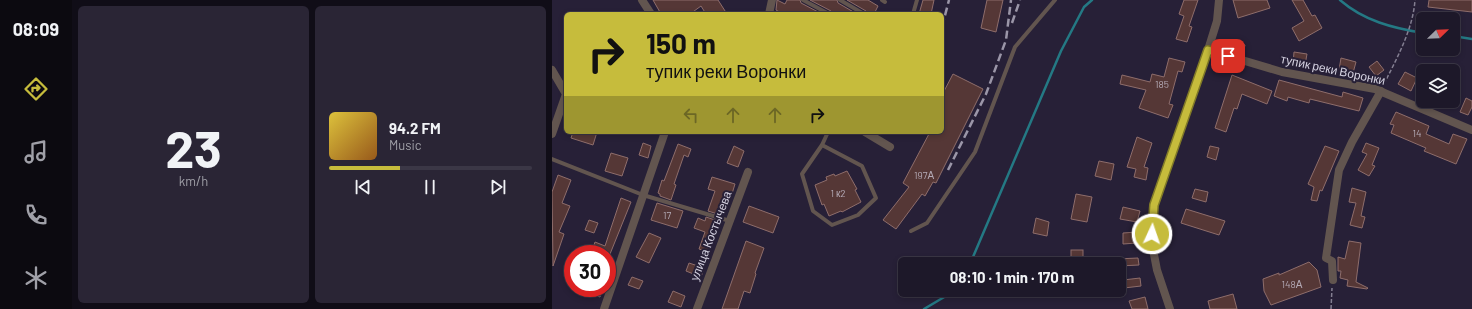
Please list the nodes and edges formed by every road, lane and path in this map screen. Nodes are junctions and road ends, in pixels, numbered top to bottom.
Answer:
1 (642, 0) edge
2 (772, 0) edge
3 (803, 0) edge
4 (840, 0) edge
5 (917, 0) edge
6 (1055, 0) edge
7 (1218, 0) edge
8 (1415, 0) edge
9 (650, 12) edge
10 (769, 12) edge
11 (825, 12) edge
12 (861, 12) edge
13 (914, 12) edge
14 (1208, 50) junction
15 (552, 70) edge
16 (564, 91) edge
17 (1381, 91) junction
18 (564, 100) edge
19 (1472, 130) edge
20 (552, 134) edge
21 (664, 134) edge
22 (827, 134) edge
23 (867, 134) edge
24 (822, 145) junction
25 (890, 147) dead end
26 (552, 159) edge
27 (748, 172) dead end
28 (643, 195) junction
29 (730, 221) junction
30 (911, 231) dead end
31 (1333, 280) joint
32 (604, 309) edge
33 (697, 309) edge
34 (1170, 309) edge
35 (1331, 309) edge

1 - 9 street
2 - 10 street
3 - 11 lane
4 - 12 lane
5 - 13 lane
6 - 30 lane
7 - 14 street
8 - 17 path
14 - 17 street, тупик реки Воронки
14 - 34 street
15 - 16 street
17 - 19 street, тупик реки Воронки
17 - 31 street
18 - 20 street
21 - 28 street
22 - 24 lane
23 - 25 street
24 - 24 lane
26 - 28 lane
27 - 29 street, улица Костычева
28 - 29 lane
28 - 32 street
29 - 33 street, улица Костычева
31 - 35 path

